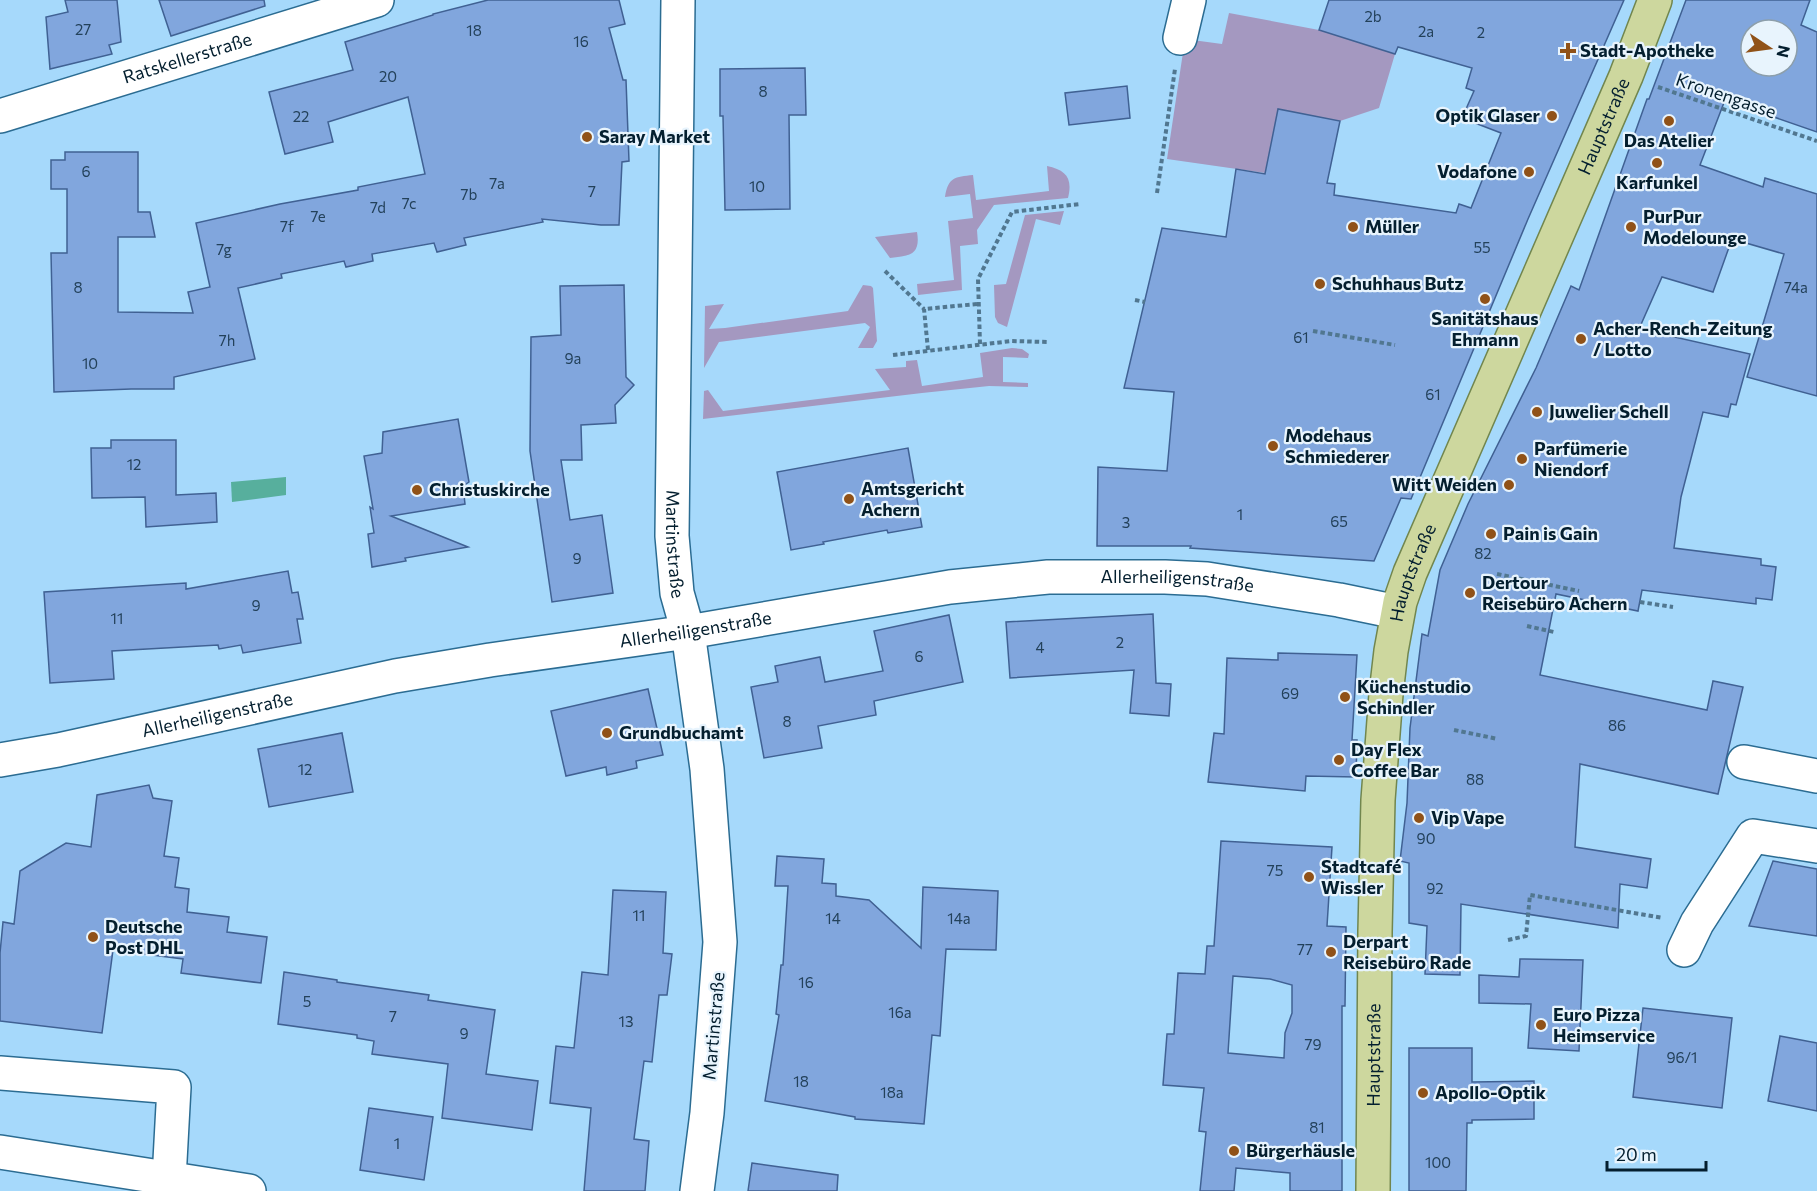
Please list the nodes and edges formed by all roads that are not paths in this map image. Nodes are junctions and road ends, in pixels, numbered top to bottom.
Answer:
1 (377, 0) edge
2 (678, 0) edge
3 (1189, 0) edge
4 (1655, 0) edge
5 (1180, 38) road end
6 (0, 116) edge
7 (1397, 612) junction
8 (688, 632) junction
9 (0, 760) edge
10 (1744, 762) dead end
11 (1817, 776) edge
12 (1817, 846) edge
13 (1690, 937) road end
14 (0, 1073) edge
15 (0, 1152) edge
16 (169, 1179) junction
17 (249, 1191) edge
18 (697, 1191) edge
19 (1373, 1191) edge

1 - 6 street, Ratskellerstraße
2 - 8 street, Martinstraße
3 - 5 street
4 - 7 main road, Hauptstraße
7 - 8 street, Allerheiligenstraße
7 - 19 main road, Hauptstraße
8 - 9 street, Allerheiligenstraße
8 - 18 street, Martinstraße
10 - 11 street
12 - 13 street
14 - 16 street
15 - 16 street
16 - 17 street

